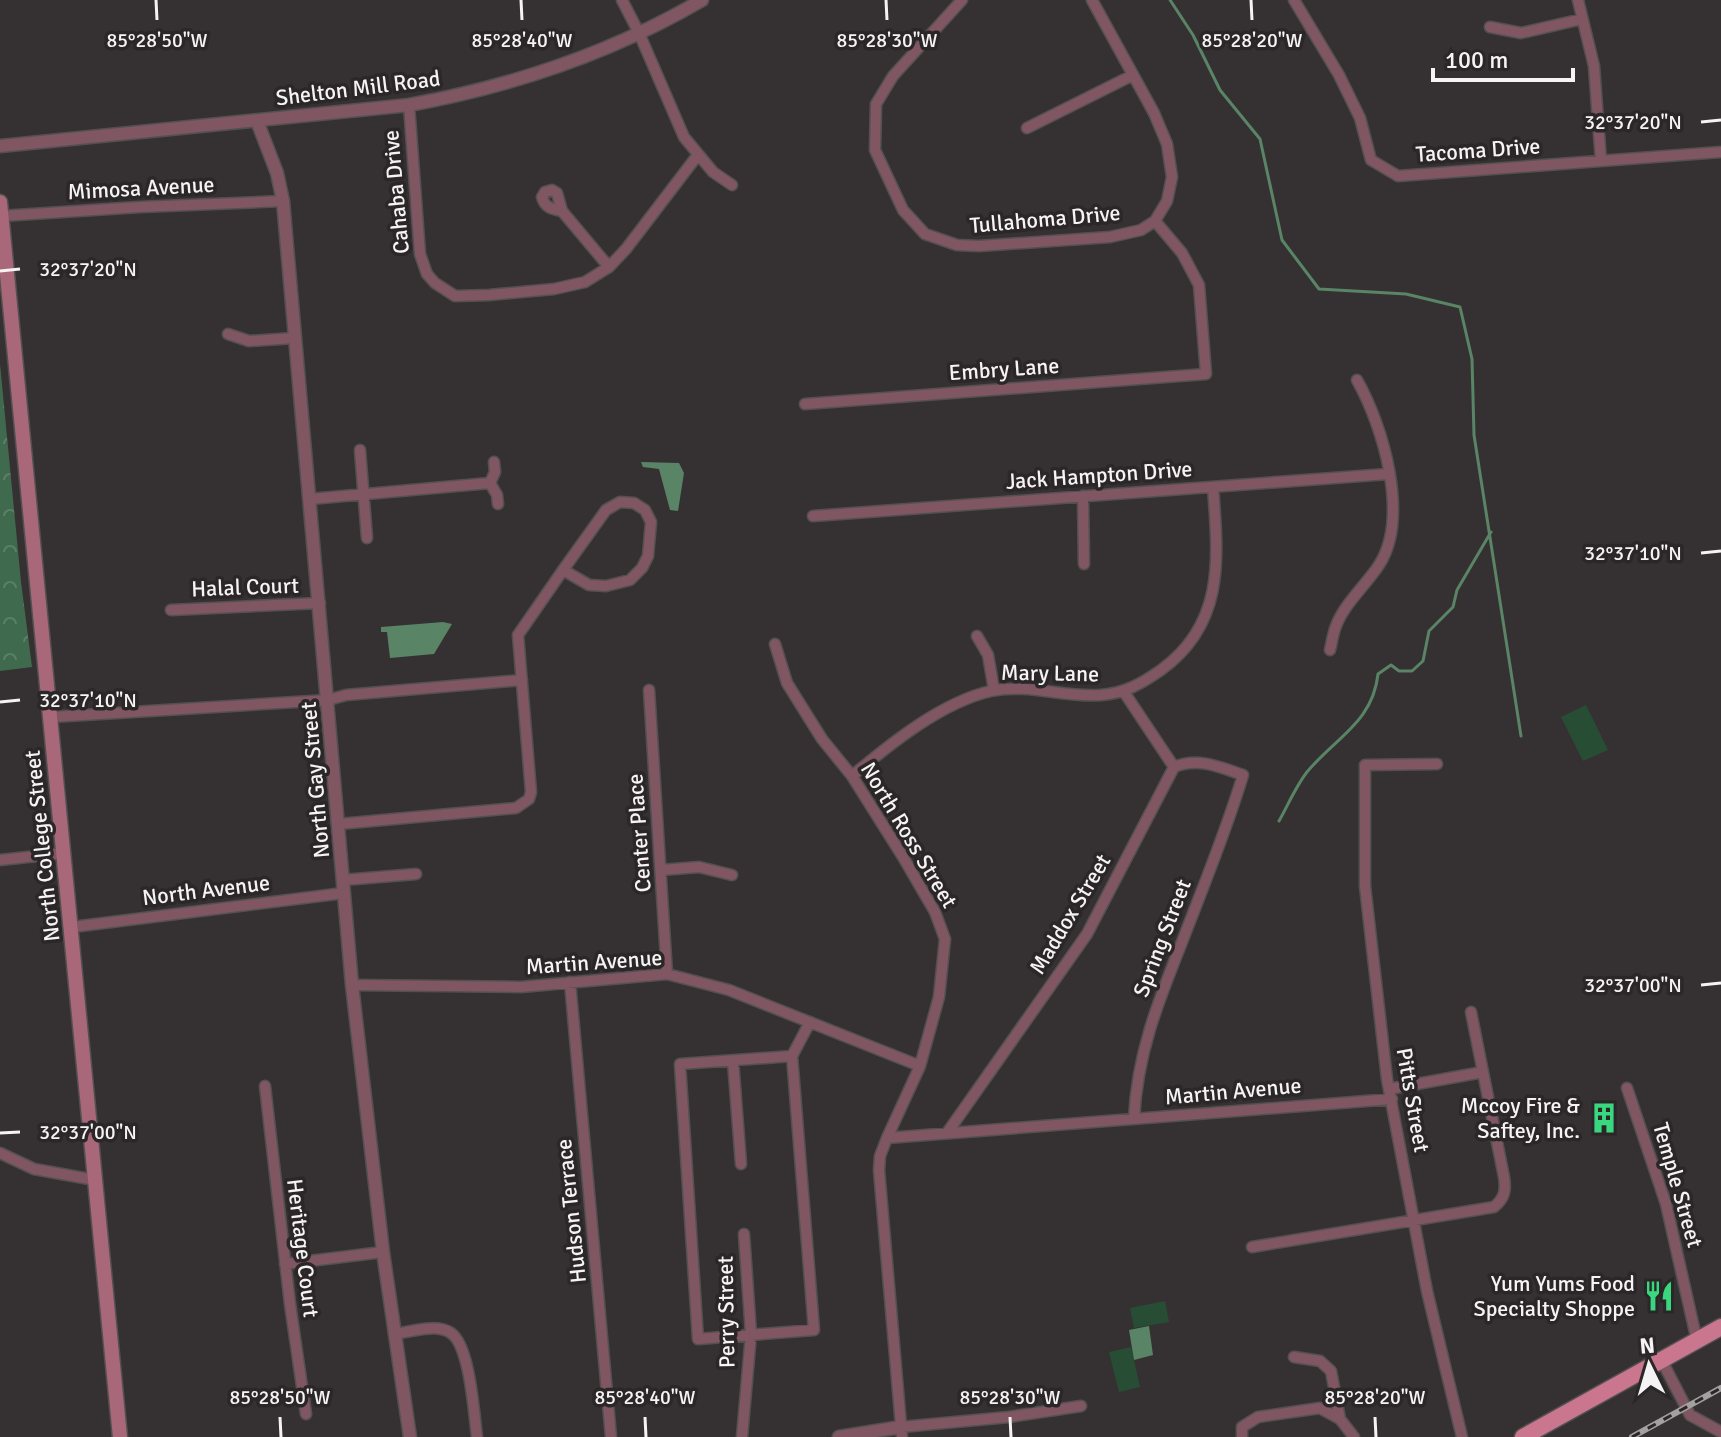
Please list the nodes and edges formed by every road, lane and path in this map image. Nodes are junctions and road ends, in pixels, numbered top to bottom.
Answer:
1 (622, 0) edge
2 (702, 0) edge
3 (962, 0) edge
4 (1092, 0) edge
5 (1294, 0) edge
6 (1578, 0) edge
7 (1582, 19) junction
8 (1490, 27) dead end
9 (639, 33) junction
10 (1131, 76) junction
11 (409, 105) junction
12 (257, 121) junction
13 (1027, 128) dead end
14 (0, 146) edge
15 (1721, 152) edge
16 (697, 156) junction
17 (1601, 161) junction
18 (732, 185) dead end
19 (283, 201) junction
20 (1, 209) edge
21 (562, 211) dead end
22 (1155, 221) junction
23 (609, 267) junction
24 (228, 334) dead end
25 (294, 338) junction
26 (1357, 380) dead end
27 (805, 404) dead end
28 (360, 450) dead end
29 (494, 462) dead end
30 (1388, 474) junction
31 (490, 483) junction
32 (1213, 487) junction
33 (363, 494) junction
34 (1083, 496) junction
35 (310, 499) junction
36 (498, 504) dead end
37 (813, 516) dead end
38 (367, 538) dead end
39 (1084, 564) dead end
40 (563, 570) junction
41 (320, 603) junction
42 (171, 610) dead end
43 (977, 636) dead end
44 (775, 644) dead end
45 (1330, 650) dead end
46 (522, 680) junction
47 (649, 690) dead end
48 (994, 690) junction
49 (1124, 692) junction
50 (328, 700) junction
51 (51, 717) junction
52 (1437, 764) dead end
53 (1174, 767) junction
54 (852, 776) junction
55 (339, 824) junction
56 (65, 853) junction
57 (0, 860) edge
58 (661, 870) junction
59 (416, 874) dead end
60 (732, 875) dead end
61 (344, 886) junction
62 (72, 927) junction
63 (667, 974) junction
64 (570, 982) junction
65 (352, 985) junction
66 (1471, 1012) dead end
67 (810, 1022) junction
68 (792, 1056) junction
69 (733, 1061) junction
70 (920, 1066) junction
71 (1483, 1072) junction
72 (265, 1086) dead end
73 (1627, 1088) dead end
74 (1391, 1094) junction
75 (1134, 1119) junction
76 (947, 1133) junction
77 (887, 1138) junction
78 (0, 1153) edge
79 (741, 1164) dead end
80 (95, 1180) junction
81 (1414, 1220) junction
82 (744, 1234) dead end
83 (1252, 1247) dead end
84 (383, 1252) junction
85 (285, 1264) junction
86 (1721, 1327) edge
87 (394, 1334) junction
88 (751, 1334) junction
89 (1697, 1341) junction
90 (1294, 1357) dead end
91 (1662, 1361) junction
92 (1081, 1406) dead end
93 (306, 1414) dead end
94 (1340, 1419) junction
95 (901, 1432) edge
96 (1242, 1432) edge
97 (1715, 1433) edge
98 (120, 1437) edge
99 (410, 1437) edge
100 (477, 1437) edge
101 (611, 1437) edge
102 (742, 1437) edge
103 (839, 1437) edge
104 (1354, 1437) edge
105 (1462, 1437) edge
106 (1523, 1437) edge

1 - 9 street
2 - 9 street, Shelton Mill Road
3 - 22 street, Tullahoma Drive
4 - 10 street
5 - 17 street, Tacoma Drive
6 - 7 street
7 - 8 street
7 - 17 street
9 - 11 street, Shelton Mill Road
9 - 16 street
10 - 13 street
10 - 22 street
11 - 12 street, Shelton Mill Road
11 - 23 street, Cahaba Drive
12 - 14 street, Shelton Mill Road
12 - 19 street, North Gay Street
15 - 17 street, Tacoma Drive
16 - 18 street
16 - 23 street, Cahaba Drive
19 - 20 street, Mimosa Avenue
19 - 25 street, North Gay Street
20 - 51 main road, North College Street
21 - 23 street
22 - 27 street, Embry Lane
24 - 25 street
25 - 35 street, North Gay Street
26 - 30 street
28 - 33 street
29 - 31 street
30 - 32 street, Jack Hampton Drive
30 - 45 street
31 - 33 street
31 - 36 street
32 - 34 street, Jack Hampton Drive
32 - 49 street, Mary Lane
33 - 35 street
33 - 38 street
34 - 37 street, Jack Hampton Drive
34 - 39 street
35 - 41 street, North Gay Street
40 - 40 street
40 - 46 street
41 - 42 street, Halal Court
41 - 50 street, North Gay Street
43 - 48 street
44 - 54 street, North Ross Street
46 - 50 street
46 - 55 street
47 - 58 street, Center Place
48 - 49 street, Mary Lane
48 - 54 street, Mary Lane
49 - 53 street
50 - 51 street
50 - 55 street, North Gay Street
51 - 56 main road, North College Street
52 - 74 street, Pitts Street
53 - 75 street, Spring Street
53 - 76 street, Maddox Street
54 - 70 street, North Ross Street
55 - 61 street, North Gay Street
56 - 57 street
56 - 62 main road, North College Street
58 - 60 street
58 - 63 street, Center Place
59 - 61 street, North Avenue
61 - 62 street, North Avenue
61 - 65 street, North Gay Street
62 - 80 main road, North College Street
63 - 64 street, Martin Avenue
63 - 67 street, Martin Avenue
64 - 65 street, Martin Avenue
64 - 101 street, Hudson Terrace
65 - 84 street, North Gay Street
66 - 71 street
67 - 68 street
67 - 70 street, Martin Avenue
68 - 69 street
68 - 88 street
69 - 79 street
69 - 88 street
70 - 77 street, North Ross Street
71 - 74 street, Martin Avenue
71 - 81 street
72 - 85 street, Heritage Court
73 - 89 street, Temple Street
74 - 75 street, Martin Avenue
74 - 81 street, Pitts Street
75 - 76 street, Martin Avenue
76 - 77 street, Martin Avenue
77 - 95 street, North Ross Street
78 - 80 street
80 - 98 main road, North College Street
81 - 83 street
81 - 105 street, Pitts Street
82 - 88 street, Perry Street
84 - 85 street
84 - 87 street, North Gay Street
85 - 93 street, Heritage Court
86 - 89 main road
87 - 99 street, North Gay Street
87 - 100 street
88 - 102 street, Perry Street
89 - 91 main road
90 - 94 street
91 - 97 street
91 - 106 main road
92 - 95 street
94 - 96 street
94 - 104 street
95 - 103 street

